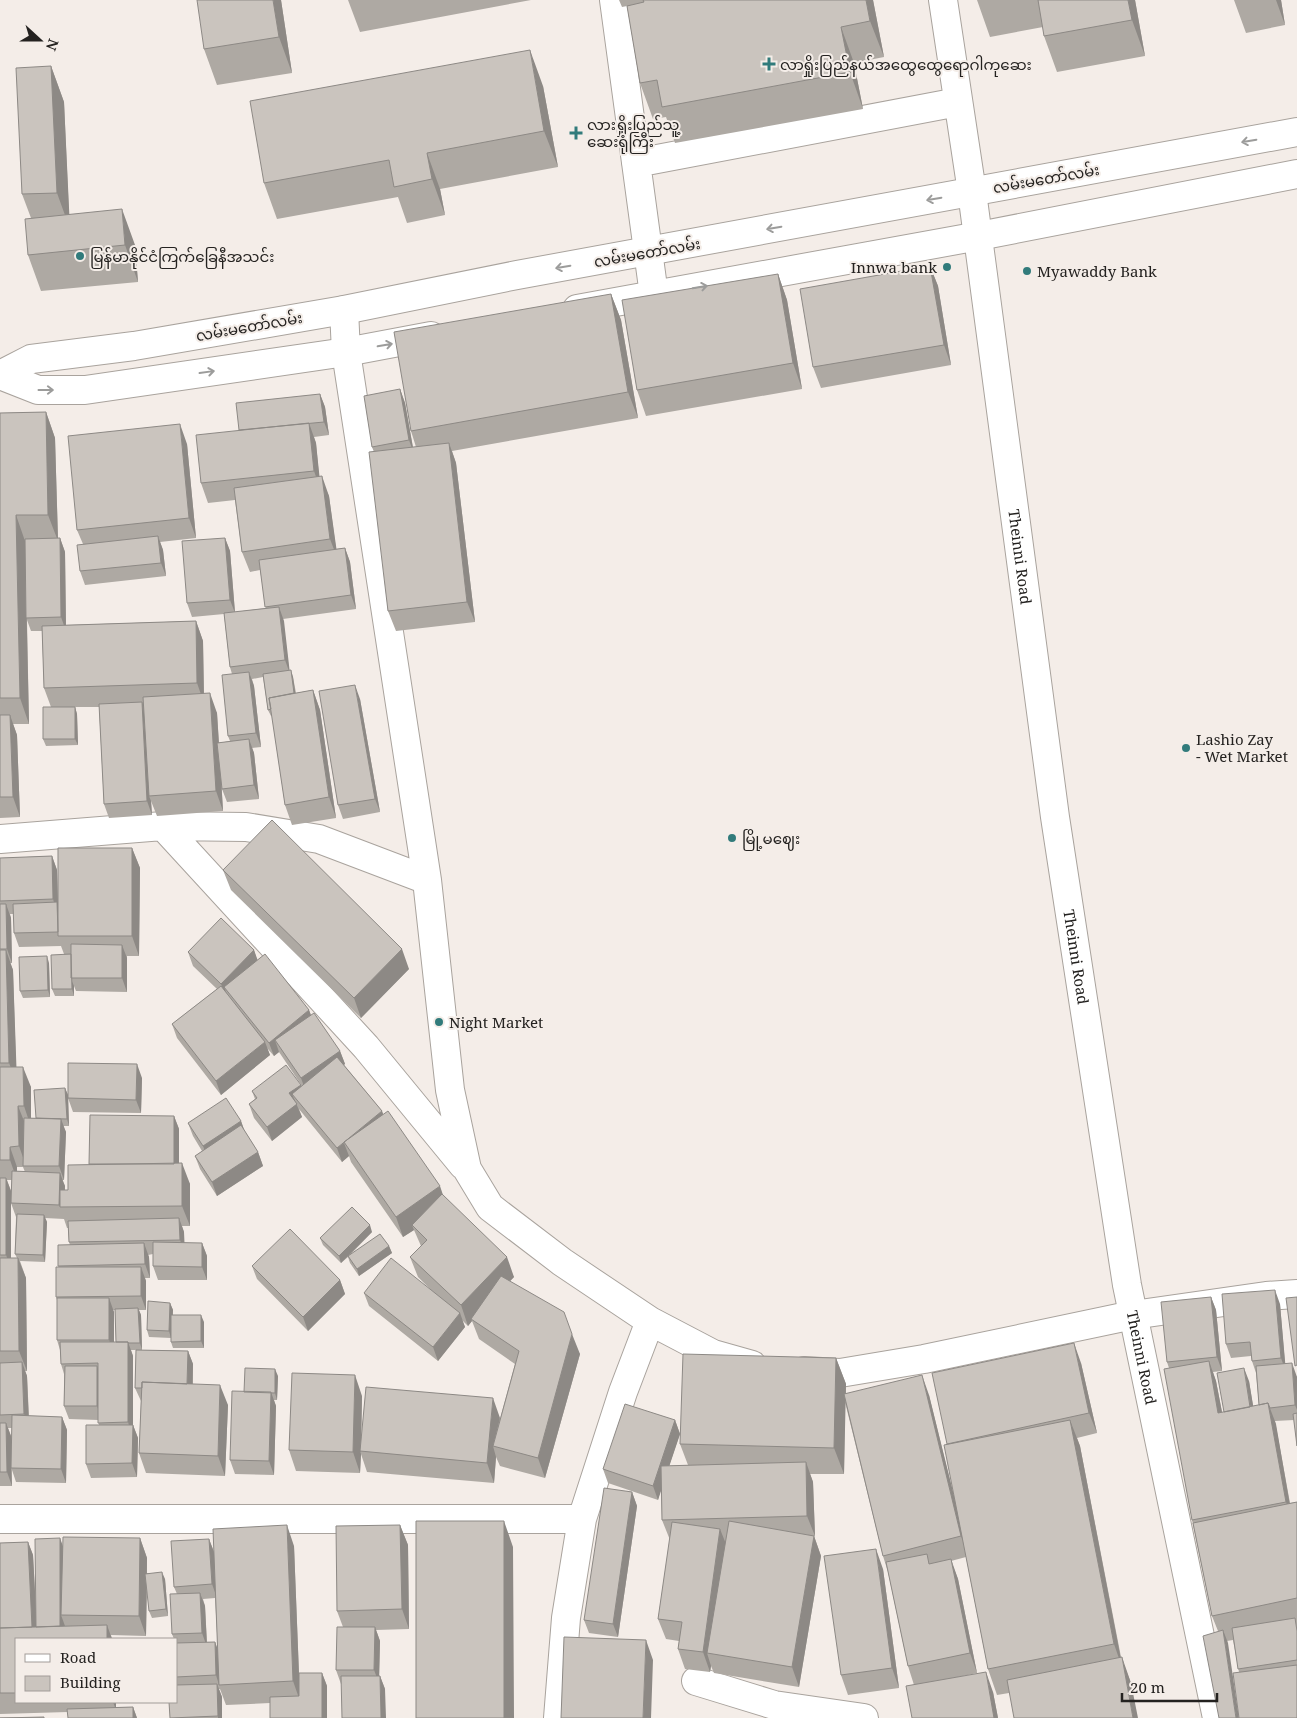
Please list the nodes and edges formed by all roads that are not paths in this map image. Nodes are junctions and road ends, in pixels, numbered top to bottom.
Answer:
1 (614, 0) edge
2 (943, 0) edge
3 (958, 102) junction
4 (1297, 132) edge
5 (636, 163) junction
6 (1297, 174) edge
7 (972, 192) junction
8 (979, 236) junction
9 (647, 252) junction
10 (654, 295) junction
11 (344, 310) junction
12 (558, 313) edge
13 (452, 332) edge
14 (346, 352) junction
15 (162, 826) junction
16 (0, 839) edge
17 (427, 880) junction
18 (467, 1169) junction
19 (1297, 1294) edge
20 (1132, 1315) junction
21 (650, 1321) junction
22 (0, 1519) edge
23 (582, 1519) junction
24 (696, 1681) dead end
25 (558, 1718) edge
26 (864, 1718) edge
27 (1217, 1718) edge

1 - 5 main road
2 - 3 main road, Theinni Road
3 - 5 main road
3 - 7 main road, Theinni Road
4 -> 7 main road, လမ်းမတော်လမ်း
5 - 9 main road
6 - 8 main road
7 - 8 main road, Theinni Road
7 -> 9 main road, လမ်းမတော်လမ်း
10 -> 8 main road
8 - 20 main road, Theinni Road
9 - 10 main road
9 -> 11 main road, လမ်းမတော်လမ်း
10 - 12 main road
11 - 14 main road
11 -> 14 main road, လမ်းမတော်လမ်း
14 -> 13 main road, လမ်းမတော်လမ်း
14 - 17 main road
15 - 16 main road
15 - 17 main road
15 - 18 main road
17 - 18 main road
18 - 21 main road
19 - 20 main road
20 - 21 main road
20 - 27 main road, Theinni Road
21 - 23 main road
22 - 23 main road
23 - 25 main road
24 - 26 main road

